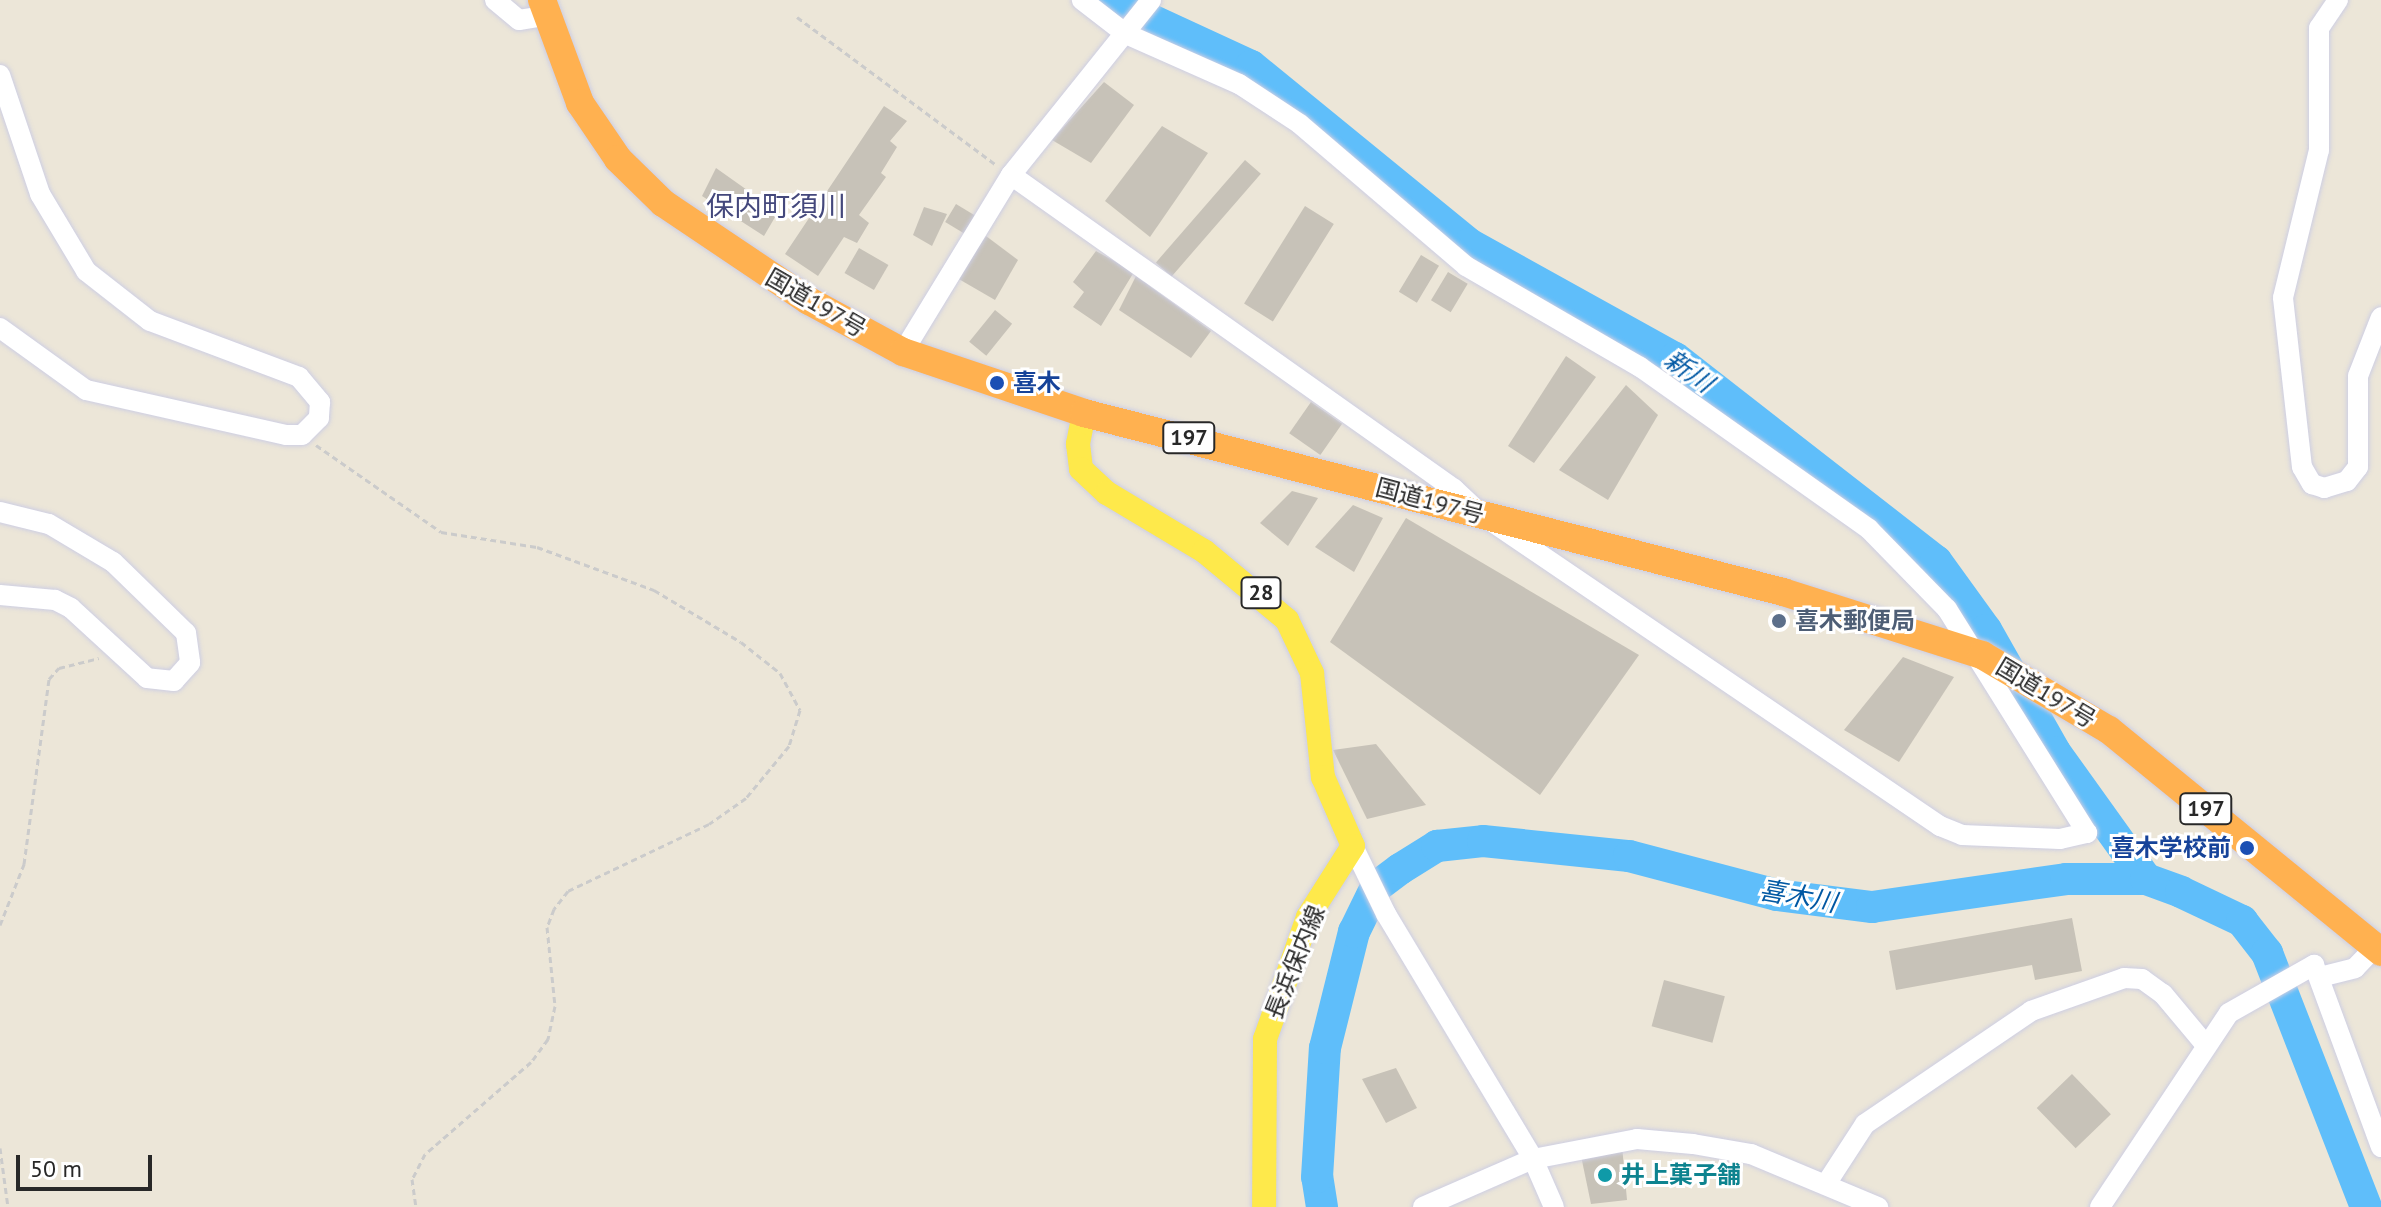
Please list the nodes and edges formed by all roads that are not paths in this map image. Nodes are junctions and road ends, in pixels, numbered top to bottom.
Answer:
1 (495, 0) edge
2 (1082, 0) edge
3 (1151, 0) edge
4 (2338, 0) edge
5 (543, 8) edge
6 (1126, 34) junction
7 (0, 75) edge
8 (1011, 175) junction
9 (2381, 317) edge
10 (0, 328) edge
11 (903, 352) junction
12 (1084, 413) junction
13 (0, 512) edge
14 (1482, 515) junction
15 (0, 595) edge
16 (1977, 653) junction
17 (1356, 852) junction
18 (2378, 950) edge
19 (2313, 973) junction
20 (2204, 1043) junction
21 (2381, 1147) edge
22 (1533, 1159) junction
23 (1828, 1181) junction
24 (1264, 1207) edge
25 (1423, 1207) edge
26 (1554, 1207) edge
27 (1878, 1207) edge
28 (2100, 1207) edge

1 - 5 street
2 - 6 street
3 - 6 street
4 - 9 street
5 - 11 highway, 国道197号 / 197
6 - 8 street
6 - 16 street
7 - 10 street
8 - 11 street
8 - 14 street
11 - 12 highway, 国道197号 / 197
12 - 14 highway, 国道197号 / 197
12 - 17 main road, 28
13 - 15 street
14 - 16 highway, 国道197号 / 197
14 - 16 street
16 - 18 highway, 国道197号 / 197
17 - 22 street
17 - 24 main road, 長浜保内線
18 - 19 street
19 - 20 street
19 - 21 street
20 - 23 street
20 - 28 street
22 - 23 street
22 - 25 street
22 - 26 street
23 - 27 street

